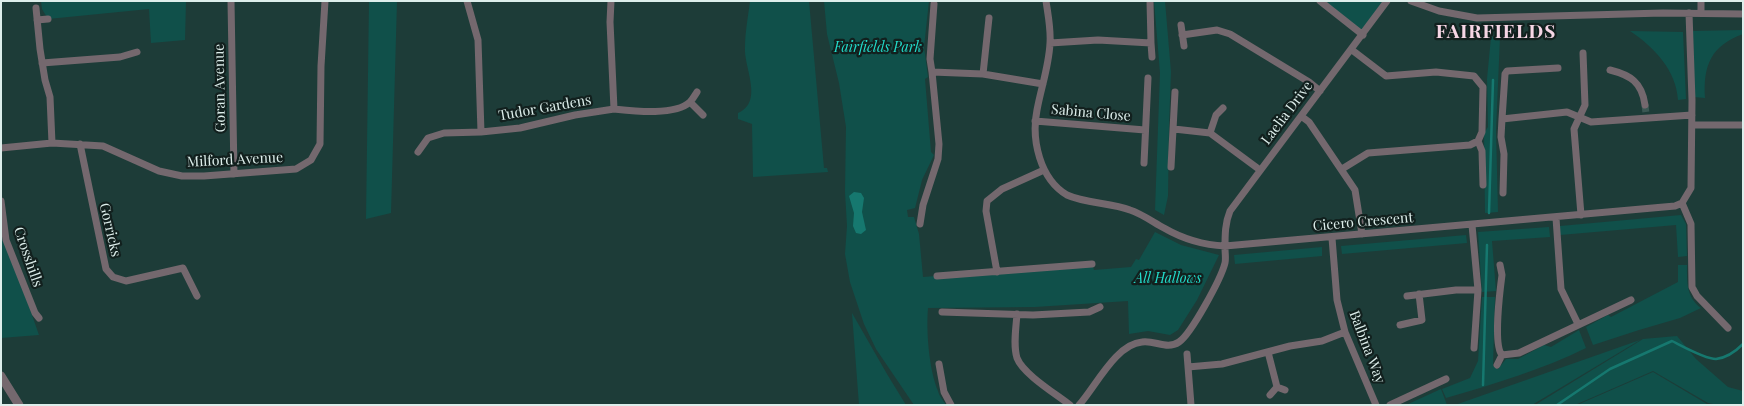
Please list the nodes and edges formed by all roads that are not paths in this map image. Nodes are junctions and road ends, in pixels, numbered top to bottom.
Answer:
1 (231, 1) edge
2 (325, 1) edge
3 (467, 1) edge
4 (611, 1) edge
5 (1046, 1) edge
6 (1150, 1) edge
7 (1320, 1) edge
8 (1387, 1) edge
9 (1411, 1) edge
10 (1701, 1) edge
11 (934, 4) dead end
12 (36, 8) dead end
13 (1689, 13) junction
14 (1701, 14) junction
15 (1743, 14) edge
16 (989, 18) dead end
17 (48, 19) dead end
18 (37, 20) junction
19 (1181, 25) dead end
20 (1182, 35) junction
21 (1363, 35) junction
22 (1050, 43) junction
23 (1151, 43) junction
24 (1184, 46) dead end
25 (1352, 50) junction
26 (137, 52) dead end
27 (1583, 52) dead end
28 (1152, 57) dead end
29 (42, 63) junction
30 (1558, 68) dead end
31 (1610, 70) dead end
32 (932, 72) junction
33 (983, 74) junction
34 (1148, 78) dead end
35 (1043, 84) junction
36 (1320, 91) junction
37 (697, 92) dead end
38 (1175, 92) dead end
39 (690, 102) junction
40 (1223, 108) dead end
41 (614, 109) junction
42 (1645, 112) junction
43 (1692, 115) junction
44 (703, 116) dead end
45 (1301, 116) junction
46 (1579, 118) junction
47 (1502, 119) junction
48 (1035, 121) junction
49 (1692, 125) junction
50 (1743, 125) edge
51 (1174, 129) junction
52 (1145, 130) junction
53 (481, 132) junction
54 (1210, 133) junction
55 (1478, 141) junction
56 (52, 143) junction
57 (80, 144) junction
58 (1, 148) edge
59 (418, 152) dead end
60 (1144, 163) dead end
61 (1171, 167) dead end
62 (1342, 169) junction
63 (1044, 170) junction
64 (1260, 170) junction
65 (234, 174) junction
66 (1483, 185) dead end
67 (1503, 193) dead end
68 (1, 201) edge
69 (1682, 203) junction
70 (1581, 215) junction
71 (1556, 218) junction
72 (920, 224) dead end
73 (1472, 225) junction
74 (1362, 234) junction
75 (1332, 238) junction
76 (1225, 246) junction
77 (1092, 264) dead end
78 (1500, 265) dead end
79 (997, 272) junction
80 (937, 276) dead end
81 (1478, 290) junction
82 (1419, 294) junction
83 (197, 296) dead end
84 (1407, 296) dead end
85 (1632, 300) dead end
86 (1100, 307) dead end
87 (942, 312) dead end
88 (1017, 314) junction
89 (39, 318) dead end
90 (1578, 324) junction
91 (1400, 325) dead end
92 (1728, 328) dead end
93 (1345, 332) junction
94 (1474, 348) dead end
95 (1268, 352) junction
96 (1188, 354) dead end
97 (1502, 355) junction
98 (938, 364) dead end
99 (1497, 365) dead end
100 (1188, 367) junction
101 (1, 376) edge
102 (1446, 379) dead end
103 (1276, 387) junction
104 (1285, 390) dead end
105 (1270, 394) dead end
106 (19, 405) edge
107 (951, 405) edge
108 (1070, 405) edge
109 (1079, 405) edge
110 (1190, 405) edge
111 (1376, 405) edge
112 (1390, 405) edge

1 - 65 street, Goran Avenue
2 - 65 street, Milford Avenue
3 - 53 street, Tudor Gardens
4 - 41 street
5 - 22 street, Cicero Crescent
6 - 23 street
7 - 21 street
8 - 21 street, Laelia Drive
9 - 13 street
10 - 14 street
11 - 32 street
12 - 18 street
13 - 14 street
13 - 43 street
14 - 15 street
16 - 33 street
17 - 18 street
18 - 29 street
19 - 20 street
20 - 24 street
20 - 36 street
21 - 25 street, Laelia Drive
22 - 23 street
22 - 35 street, Cicero Crescent
23 - 28 street
25 - 36 street, Laelia Drive
25 - 55 street
26 - 29 street
27 - 46 street
29 - 56 street
30 - 47 street
31 - 42 street
32 - 33 street
32 - 72 street
33 - 35 street
34 - 52 street, Sabina Close
35 - 48 street, Cicero Crescent
36 - 45 street, Laelia Drive
37 - 39 street
38 - 51 street
39 - 41 street, Tudor Gardens
39 - 44 street
40 - 54 street
41 - 53 street, Tudor Gardens
42 - 43 street
42 - 46 street
43 - 49 street
45 - 62 street
45 - 64 street, Laelia Drive
46 - 47 street
46 - 70 street
47 - 67 street
48 - 52 street, Sabina Close
48 - 63 street, Cicero Crescent
49 - 50 street
49 - 69 street
51 - 54 street
51 - 61 street
52 - 60 street, Sabina Close
53 - 59 street, Tudor Gardens
54 - 64 street
55 - 62 street
55 - 66 street
56 - 57 street, Milford Avenue
56 - 58 street, Milford Avenue
57 - 65 street, Milford Avenue
57 - 83 street, Gorricks
62 - 74 street
63 - 76 street, Cicero Crescent
63 - 79 street
64 - 76 street, Laelia Drive
68 - 89 street, Crosshills
69 - 70 street, Cicero Crescent
69 - 92 street
70 - 71 street, Cicero Crescent
71 - 73 street, Cicero Crescent
71 - 90 street
73 - 74 street, Cicero Crescent
73 - 81 street
74 - 75 street, Cicero Crescent
75 - 76 street, Cicero Crescent
75 - 93 street, Balbina Way
76 - 109 street, Laelia Drive
77 - 79 street
78 - 97 street
79 - 80 street
81 - 82 street
81 - 94 street
82 - 84 street
82 - 91 street
85 - 90 street
86 - 88 street
87 - 88 street
88 - 108 street
90 - 97 street
93 - 95 street
93 - 111 street, Balbina Way
95 - 100 street
95 - 103 street
96 - 100 street
97 - 99 street
98 - 107 street
100 - 110 street
101 - 106 street
102 - 112 street
103 - 104 street
103 - 105 street

